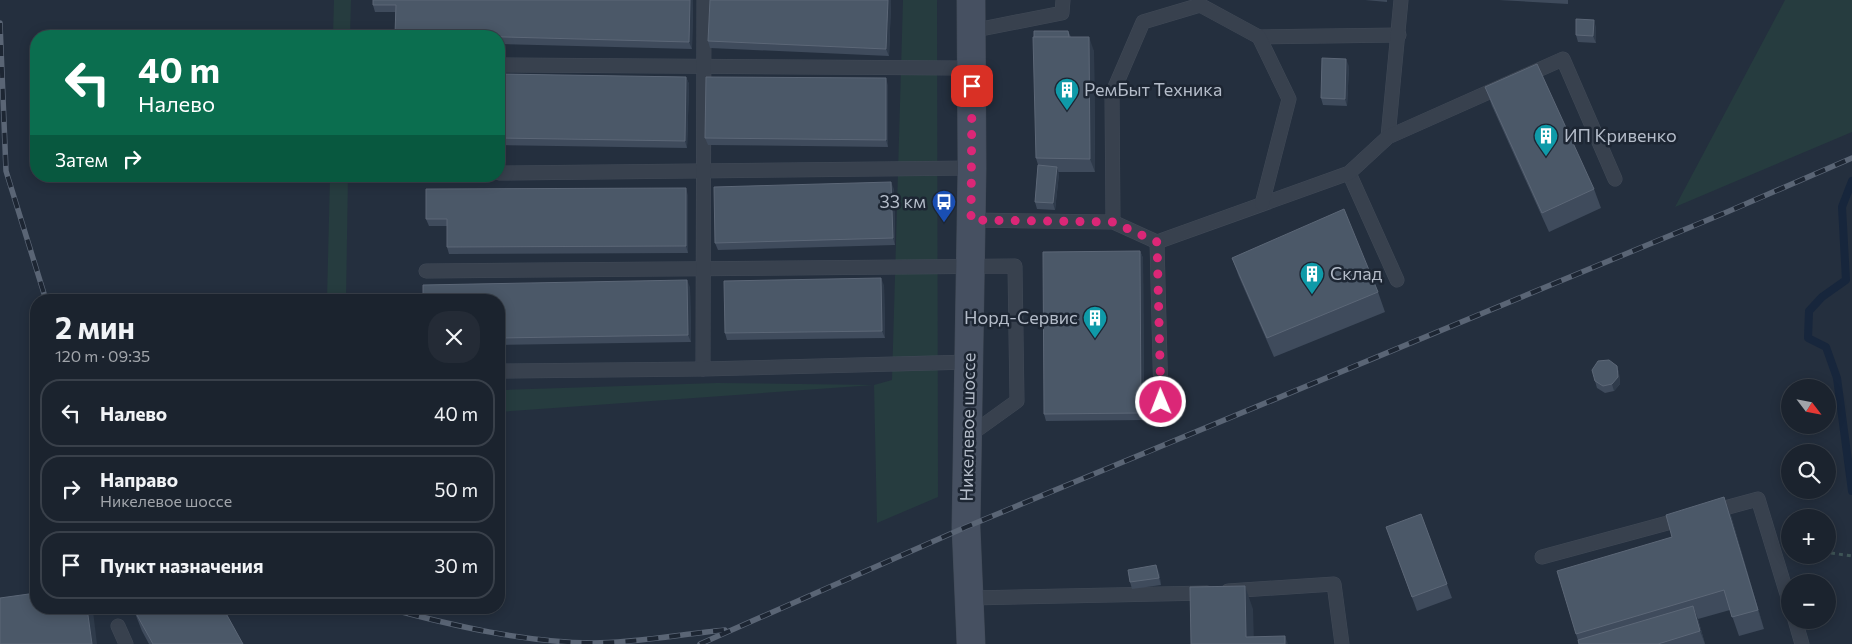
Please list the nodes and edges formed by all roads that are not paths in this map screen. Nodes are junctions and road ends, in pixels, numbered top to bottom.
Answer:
1 (704, 0) edge
2 (971, 0) edge
3 (1063, 0) edge
4 (1401, 0) edge
5 (1200, 3) edge
6 (971, 31) junction
7 (1399, 35) junction
8 (1259, 37) junction
9 (505, 65) edge
10 (704, 66) junction
11 (972, 70) junction
12 (1388, 137) junction
13 (972, 168) junction
14 (703, 169) junction
15 (505, 172) edge
16 (1348, 173) junction
17 (1615, 179) dead end
18 (1262, 204) junction
19 (971, 220) junction
20 (1113, 222) junction
21 (1157, 242) junction
22 (969, 266) junction
23 (703, 267) junction
24 (426, 271) dead end
25 (1396, 280) dead end
26 (970, 362) junction
27 (702, 369) junction
28 (505, 371) edge
29 (1161, 402) dead end
30 (966, 437) junction
31 (1542, 557) dead end
32 (1781, 574) edge
33 (970, 598) junction
34 (118, 626) dead end
35 (1798, 629) edge
36 (126, 644) edge
37 (970, 644) edge
38 (1342, 644) edge
39 (1802, 644) edge

1 - 10 lane
2 - 6 main road, Никелевое шоссе
3 - 6 lane
4 - 7 lane
5 - 8 lane
5 - 20 lane
6 - 11 main road, Никелевое шоссе
7 - 8 lane
7 - 12 lane
8 - 18 lane
9 - 10 lane
10 - 11 lane
10 - 14 lane
11 - 13 main road, Никелевое шоссе
12 - 16 lane
12 - 17 lane
13 - 14 lane
13 - 19 main road, Никелевое шоссе
14 - 15 lane
14 - 23 lane
16 - 18 lane
16 - 25 lane
18 - 21 lane
19 - 20 lane
19 - 22 main road, Никелевое шоссе
20 - 21 lane
21 - 29 lane
22 - 23 lane
22 - 26 main road, Никелевое шоссе
22 - 30 lane
23 - 24 lane
23 - 27 lane
26 - 27 lane
26 - 30 main road, Никелевое шоссе
27 - 28 lane
30 - 33 main road, Никелевое шоссе
31 - 32 lane
33 - 37 main road, Никелевое шоссе
33 - 38 lane
34 - 36 lane
35 - 39 lane

